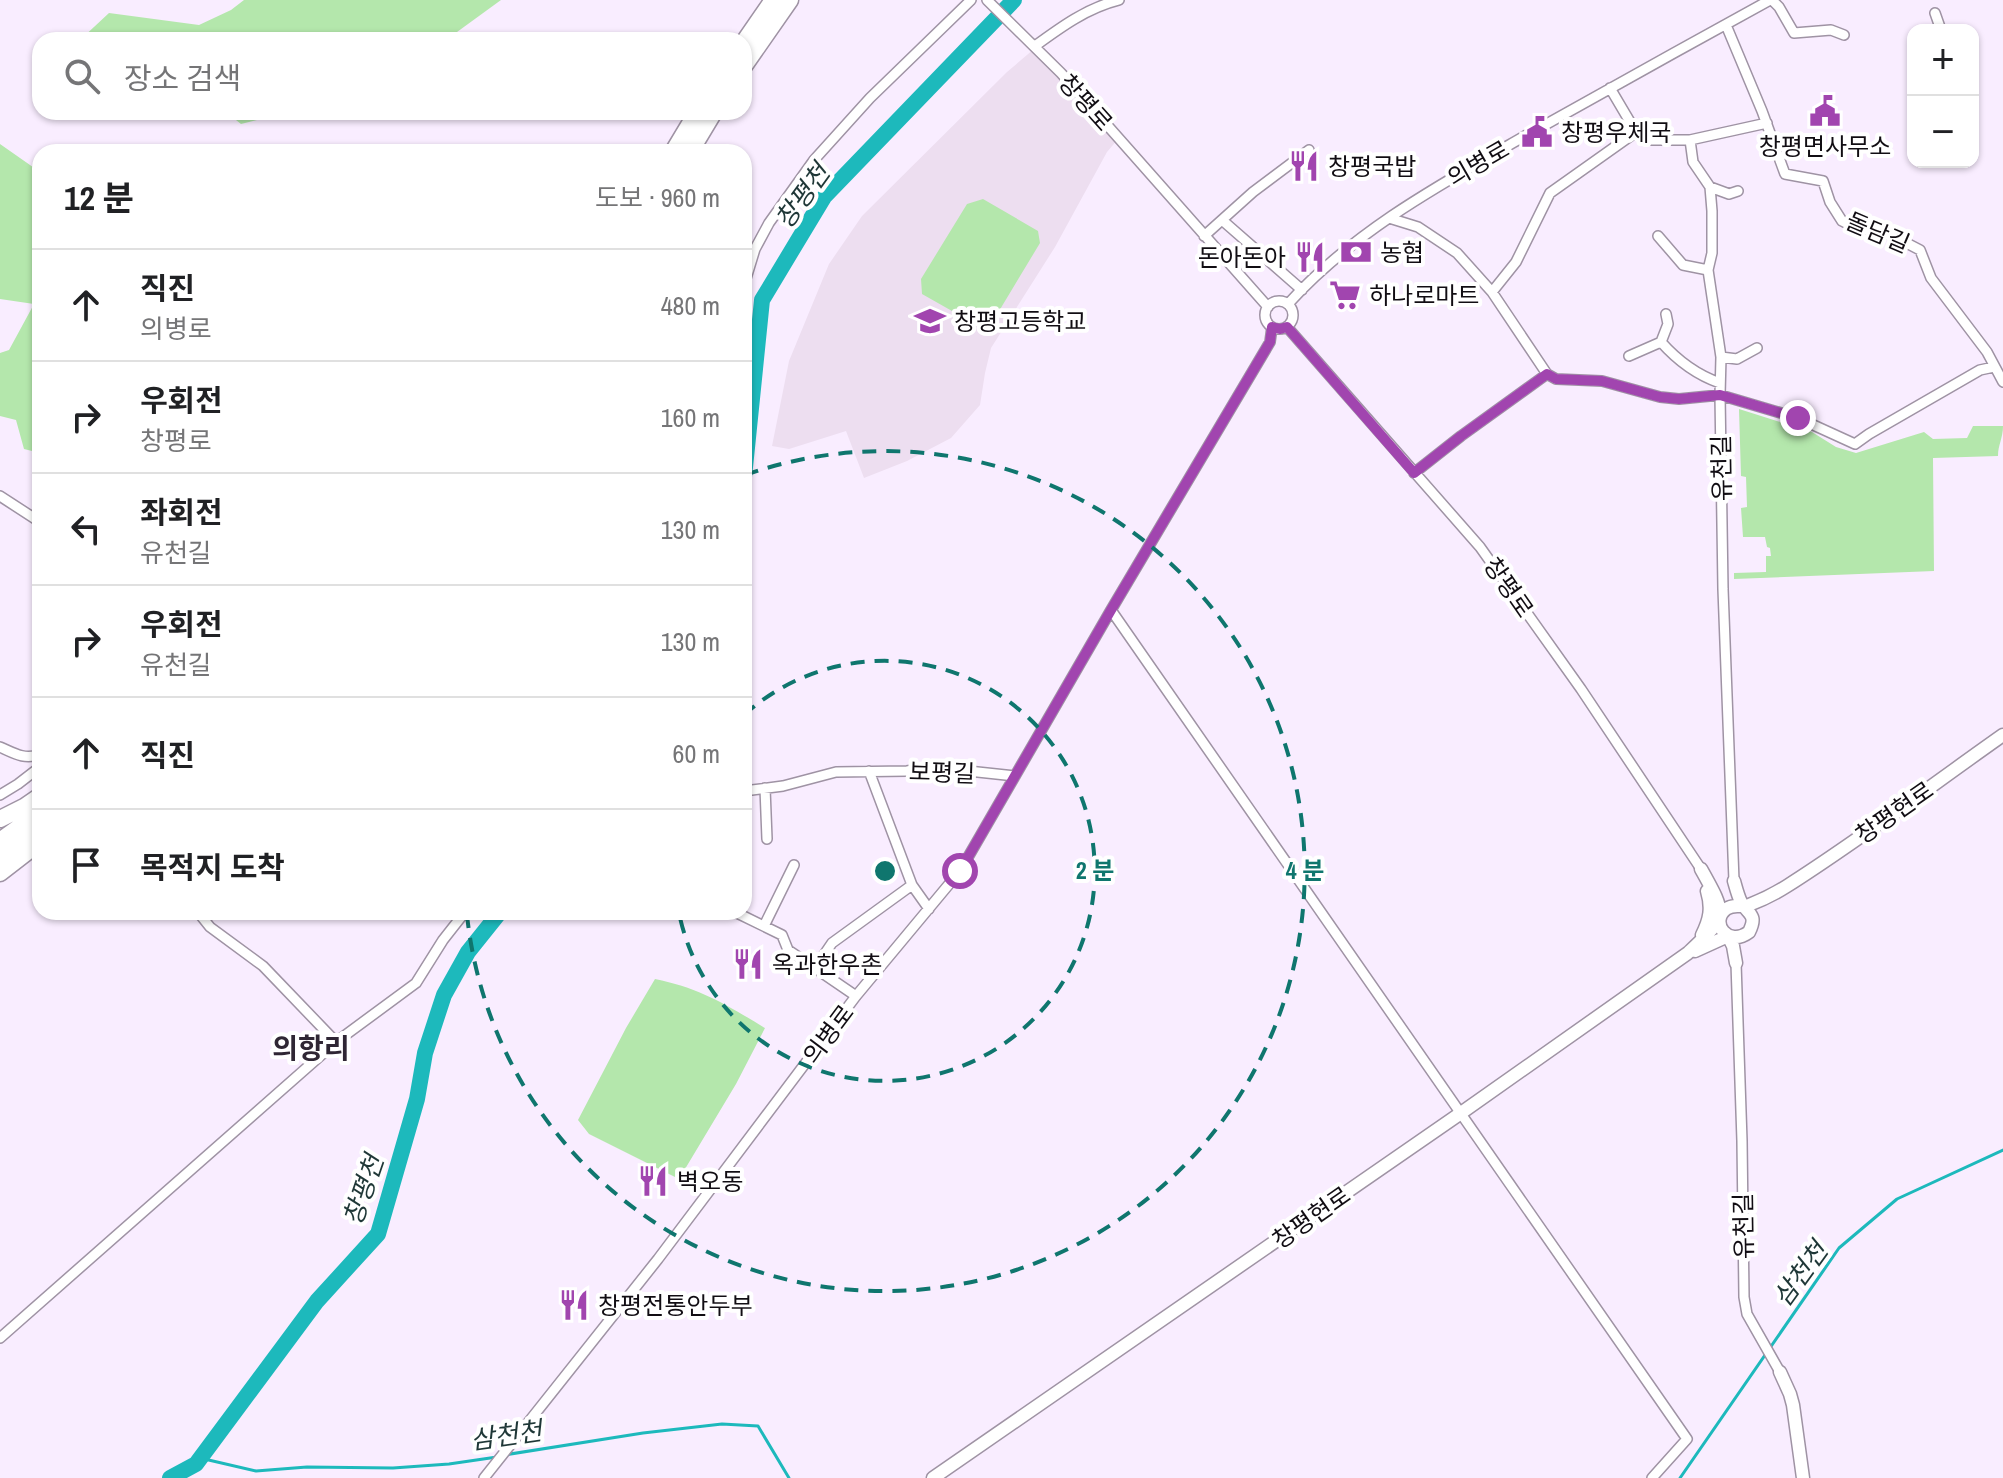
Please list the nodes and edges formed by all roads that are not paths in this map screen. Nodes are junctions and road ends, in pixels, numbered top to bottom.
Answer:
1 (773, 0) edge
2 (790, 0) edge
3 (971, 0) edge
4 (987, 0) edge
5 (1119, 0) edge
6 (1771, 0) edge
7 (1935, 13) dead end
8 (1939, 24) edge
9 (1726, 25) junction
10 (751, 32) edge
11 (1844, 35) dead end
12 (1032, 44) junction
13 (752, 55) edge
14 (1610, 88) junction
15 (692, 120) edge
16 (709, 120) edge
17 (1767, 123) junction
18 (1636, 132) junction
19 (1690, 140) junction
20 (678, 144) edge
21 (695, 144) edge
22 (1309, 150) dead end
23 (1710, 187) junction
24 (1738, 191) dead end
25 (1389, 218) junction
26 (1222, 220) junction
27 (1204, 236) junction
28 (1658, 236) dead end
29 (752, 259) edge
30 (1708, 270) junction
31 (1302, 290) junction
32 (1492, 292) junction
33 (1288, 304) junction
34 (1268, 307) junction
35 (1666, 314) dead end
36 (1272, 327) junction
37 (1287, 327) junction
38 (1661, 342) junction
39 (1757, 348) dead end
40 (1629, 356) dead end
41 (1721, 357) junction
42 (1994, 367) junction
43 (1547, 374) junction
44 (2003, 382) edge
45 (1720, 383) junction
46 (1720, 395) junction
47 (1414, 473) junction
48 (0, 496) edge
49 (32, 517) edge
50 (1111, 610) junction
51 (2003, 735) edge
52 (0, 747) edge
53 (32, 757) edge
54 (869, 771) junction
55 (32, 773) edge
56 (1015, 776) junction
57 (765, 788) junction
58 (752, 790) edge
59 (0, 795) edge
60 (32, 802) edge
61 (32, 818) edge
62 (0, 819) edge
63 (32, 832) edge
64 (767, 839) dead end
65 (0, 841) edge
66 (32, 848) edge
67 (0, 856) edge
68 (794, 865) dead end
69 (1701, 869) junction
70 (0, 873) edge
71 (1734, 881) junction
72 (912, 885) junction
73 (1780, 890) junction
74 (1738, 906) junction
75 (929, 909) junction
76 (1720, 918) junction
77 (204, 920) edge
78 (459, 920) edge
79 (752, 920) edge
80 (1753, 920) junction
81 (764, 926) junction
82 (1746, 935) junction
83 (1728, 936) junction
84 (1688, 953) junction
85 (1736, 963) junction
86 (815, 968) junction
87 (856, 996) junction
88 (336, 1042) junction
89 (1461, 1113) junction
90 (0, 1338) edge
91 (1780, 1372) joint
92 (484, 1478) edge
93 (933, 1478) edge
94 (1652, 1478) edge
95 (1803, 1478) edge

1 - 10 highway
2 - 13 highway
3 - 29 street
4 - 12 street, 창평로
5 - 12 street
6 - 9 street, 의병로
6 - 11 street
7 - 8 street
9 - 14 street, 의병로
9 - 17 street, 돌담길
12 - 27 street, 창평로
14 - 18 street
14 - 25 street, 의병로
15 - 20 highway
16 - 21 highway
17 - 19 street
17 - 42 street, 돌담길
18 - 19 street
18 - 32 street
19 - 23 street
22 - 26 street
23 - 24 street
23 - 30 street, 유천길
25 - 31 street, 의병로
25 - 32 street
26 - 27 street
26 - 31 street
27 - 34 street, 창평로
28 - 30 street
30 - 41 street, 유천길
31 - 33 street, 의병로
32 - 43 street
33 - 34 street
33 - 37 street
34 - 36 street
35 - 38 street
36 - 37 street
36 - 50 street, 의병로
37 - 47 street, 창평로
38 - 40 street
38 - 45 street
39 - 41 street
41 - 45 street, 유천길
42 - 44 street
42 - 46 street
43 - 46 street
43 - 47 street
45 - 46 street, 유천길
46 - 71 street, 유천길
47 - 69 street, 창평로
48 - 49 street
50 - 56 street, 의병로
50 - 89 street
51 - 73 main road, 창평현로
52 - 53 street
54 - 56 street, 보평길
54 - 57 street, 보평길
54 - 72 street, 보평길
55 - 59 street
56 - 75 street, 의병로
57 - 58 street, 보평길
57 - 64 street
60 - 62 highway
61 - 65 highway
63 - 67 highway
66 - 70 highway
68 - 81 street
69 - 74 main road
69 - 76 main road
69 - 84 main road
71 - 73 main road
71 - 74 main road
72 - 75 street, 보평길
72 - 86 street
73 - 74 main road
73 - 80 main road
74 - 76 main road
74 - 80 main road
75 - 87 street, 의병로
76 - 83 main road
76 - 84 main road
77 - 88 street
78 - 88 street
79 - 81 street
80 - 82 main road
81 - 86 street
82 - 83 main road
82 - 85 main road
83 - 84 main road
83 - 85 main road
84 - 85 main road
84 - 89 main road, 창평현로
85 - 91 street, 유천길
86 - 87 street
87 - 92 street, 의병로
88 - 90 street
89 - 93 main road, 창평현로
89 - 94 street
91 - 95 main road, 유천길

